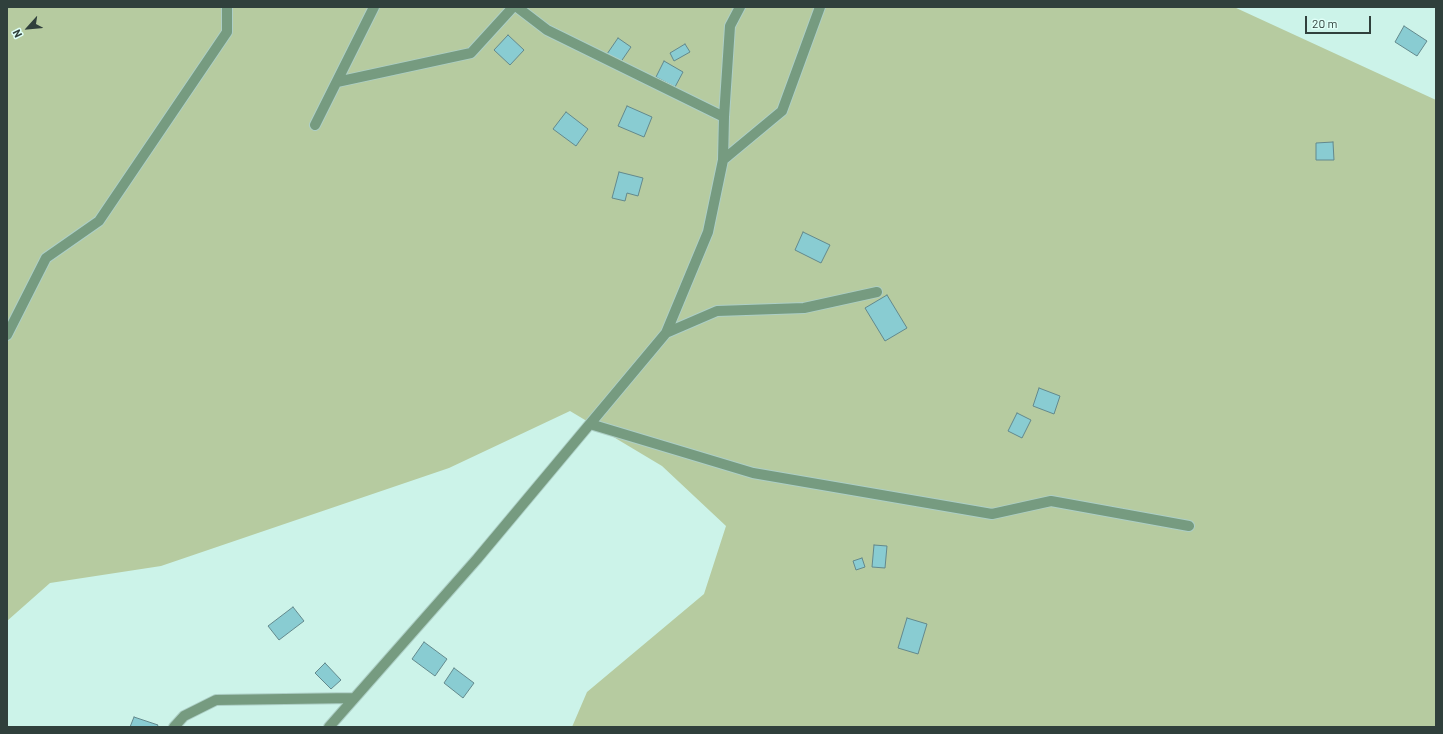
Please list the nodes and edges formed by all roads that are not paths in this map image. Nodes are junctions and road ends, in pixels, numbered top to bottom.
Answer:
1 (227, 7) edge
2 (374, 7) edge
3 (513, 7) edge
4 (517, 7) edge
5 (740, 7) edge
6 (820, 7) edge
7 (337, 82) junction
8 (724, 117) junction
9 (315, 125) dead end
10 (723, 160) junction
11 (877, 292) dead end
12 (666, 333) junction
13 (7, 335) edge
14 (590, 424) junction
15 (1189, 526) dead end
16 (354, 698) junction
17 (174, 727) edge
18 (329, 727) edge

1 - 13 street
2 - 7 street
3 - 7 street
4 - 8 street
5 - 8 street
6 - 10 street
7 - 9 street
8 - 10 street
10 - 12 street
11 - 12 street
12 - 14 street
14 - 15 street
14 - 16 street
16 - 17 street
16 - 18 street

